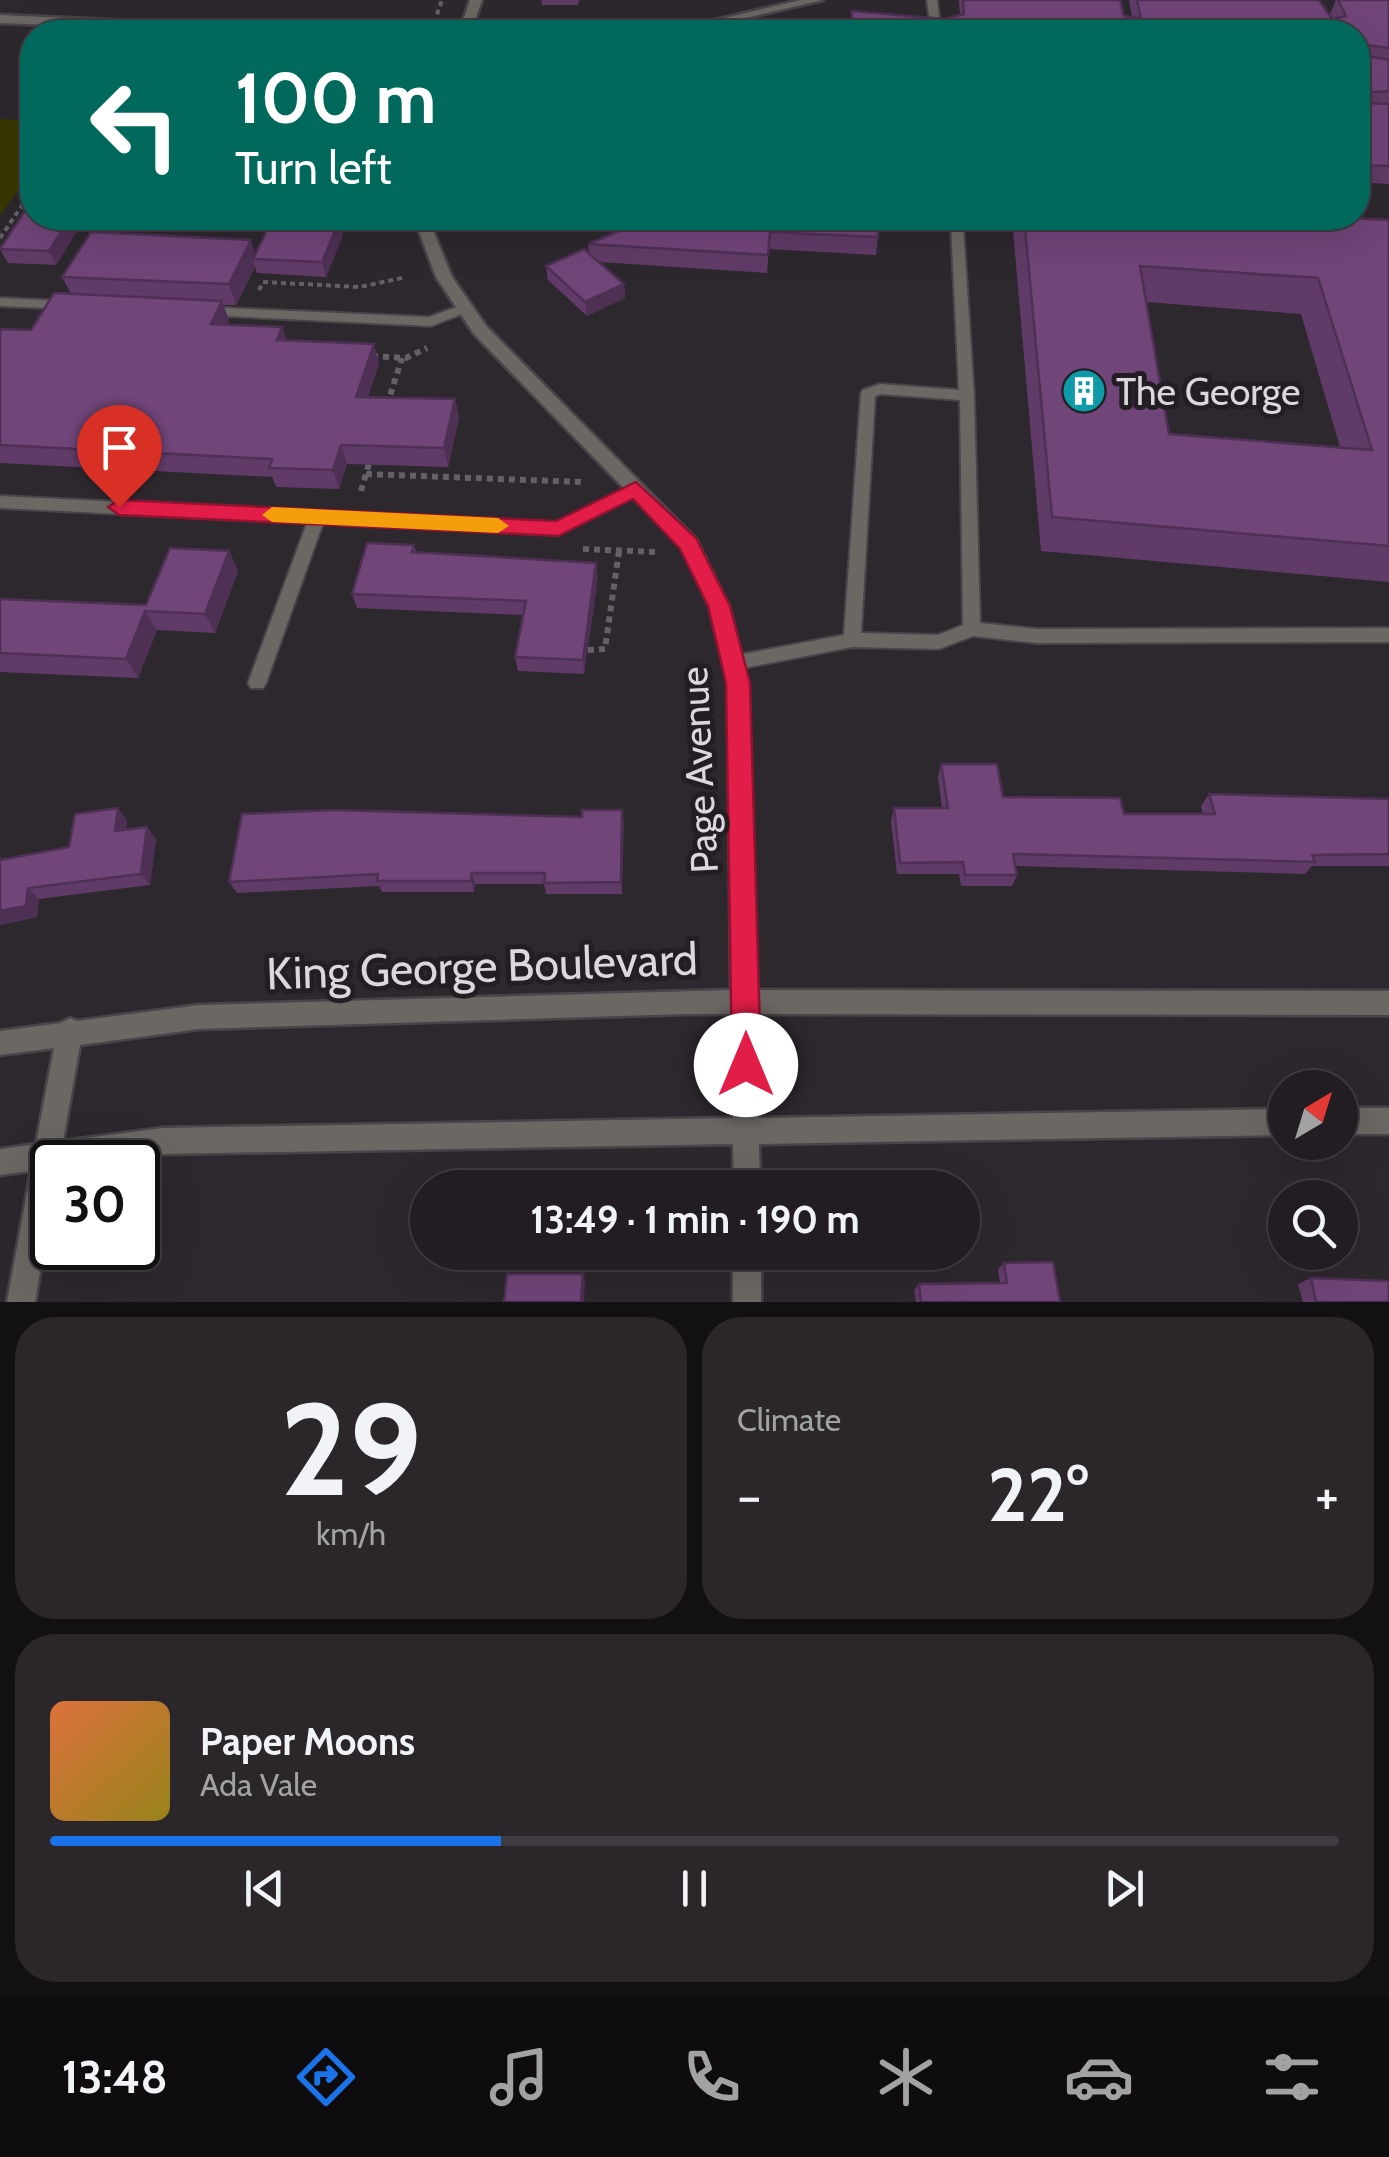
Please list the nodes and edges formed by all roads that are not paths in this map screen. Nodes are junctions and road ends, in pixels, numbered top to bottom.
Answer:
1 (817, 0) edge
2 (725, 20) edge
3 (426, 230) edge
4 (957, 230) edge
5 (0, 302) edge
6 (78, 305) edge
7 (465, 308) junction
8 (196, 311) edge
9 (967, 396) junction
10 (636, 489) junction
11 (0, 502) edge
12 (316, 517) junction
13 (972, 629) junction
14 (1389, 635) edge
15 (852, 640) junction
16 (733, 663) junction
17 (256, 683) dead end
18 (746, 1000) junction
19 (1389, 1004) edge
20 (70, 1030) junction
21 (0, 1042) edge
22 (1389, 1121) edge
23 (1268, 1122) edge
24 (1358, 1122) edge
25 (747, 1130) junction
26 (50, 1140) edge
27 (160, 1141) edge
28 (30, 1156) edge
29 (0, 1162) edge
30 (747, 1170) edge
31 (30, 1252) edge
32 (747, 1270) edge
33 (21, 1302) edge
34 (747, 1302) edge

1 - 2 street
3 - 7 street, Page Avenue
4 - 9 lane
5 - 6 lane
7 - 8 lane
7 - 10 street, Page Avenue
9 - 13 lane
9 - 15 lane
10 - 12 lane
10 - 16 street, Page Avenue
11 - 12 lane
12 - 17 lane
13 - 14 lane
13 - 15 lane
15 - 16 lane
16 - 18 street, Page Avenue
18 - 19 street, King George Boulevard
18 - 20 street, King George Boulevard
18 - 25 street, Page Avenue
20 - 21 street, King George Boulevard
20 - 26 street
22 - 24 street
23 - 25 street
25 - 27 street
25 - 30 street, Page Avenue
28 - 29 street
31 - 33 street
32 - 34 street

